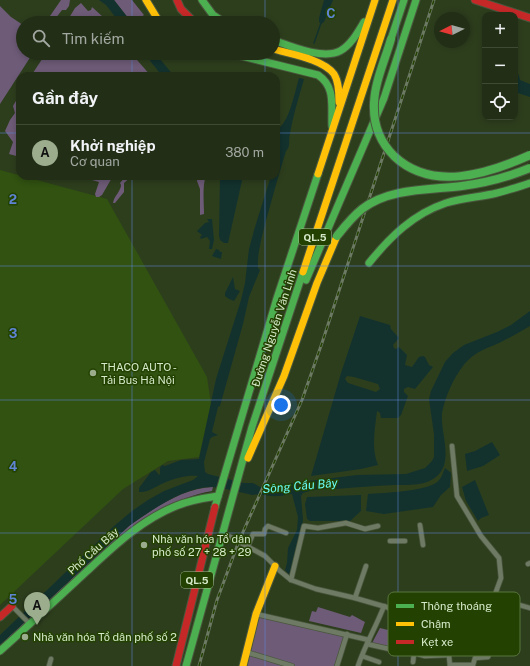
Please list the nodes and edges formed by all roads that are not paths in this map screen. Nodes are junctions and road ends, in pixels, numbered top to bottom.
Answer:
1 (146, 0) edge
2 (177, 0) edge
3 (202, 0) edge
4 (375, 0) edge
5 (392, 0) edge
6 (404, 0) edge
7 (416, 0) edge
8 (475, 0) edge
9 (498, 8) junction
10 (372, 9) junction
11 (506, 12) edge
12 (156, 16) edge
13 (188, 16) edge
14 (214, 16) edge
15 (518, 18) edge
16 (530, 18) edge
17 (530, 23) edge
18 (280, 42) edge
19 (280, 51) edge
20 (298, 56) junction
21 (258, 60) edge
22 (295, 69) junction
23 (338, 109) junction
24 (332, 129) junction
25 (530, 155) edge
26 (530, 168) edge
27 (530, 183) edge
28 (369, 263) dead end
29 (291, 313) junction
30 (452, 446) dead end
31 (239, 475) junction
32 (218, 495) junction
33 (420, 525) dead end
34 (378, 526) dead end
35 (223, 533) junction
36 (286, 533) dead end
37 (390, 541) dead end
38 (405, 541) dead end
39 (423, 545) dead end
40 (248, 546) junction
41 (275, 566) junction
42 (366, 566) dead end
43 (291, 580) junction
44 (496, 592) edge
45 (355, 598) junction
46 (12, 606) joint
47 (384, 606) junction
48 (520, 606) edge
49 (388, 607) edge
50 (530, 608) edge
51 (256, 614) junction
52 (0, 617) edge
53 (30, 624) junction
54 (347, 634) junction
55 (368, 642) junction
56 (388, 648) edge
57 (0, 652) edge
58 (246, 652) junction
59 (362, 656) junction
60 (414, 656) edge
61 (449, 656) edge
62 (488, 656) edge
63 (51, 659) dead end
64 (379, 662) dead end
65 (413, 662) dead end
66 (49, 666) edge
67 (176, 666) edge
68 (186, 666) edge
69 (243, 666) edge
70 (292, 666) edge
71 (337, 666) edge
72 (358, 666) edge
73 (450, 666) edge

1 - 12 main road
2 - 13 main road
3 - 14 main road
4 - 10 main road, Đường Nguyễn Văn Linh / QL.5
5 - 29 main road, Đường Nguyễn Văn Linh / QL.5
6 - 25 main road, bridge
7 - 29 main road
8 - 9 main road
9 - 11 main road
9 - 16 main road
10 - 18 main road
10 - 23 main road, Đường Nguyễn Văn Linh / QL.5
15 - 17 main road
19 - 20 main road
20 - 22 main road
20 - 23 main road
21 - 22 main road
22 - 24 main road
23 - 24 main road, Đường Nguyễn Văn Linh / QL.5
24 - 32 main road, Đường Nguyễn Văn Linh / QL.5
26 - 31 main road, bridge
27 - 28 main road
29 - 31 main road, Đường Nguyễn Văn Linh / QL.5
30 - 44 street
31 - 35 main road, Đường Nguyễn Văn Linh / QL.5
32 - 53 main road, Phố Cầu Bây
32 - 67 main road, Đường Nguyễn Văn Linh / QL.5
33 - 39 street
34 - 43 street
35 - 40 street
35 - 68 main road, Đường Nguyễn Văn Linh / QL.5
36 - 40 street
37 - 38 street
40 - 41 street
41 - 43 street
41 - 51 main road
42 - 45 street
43 - 45 street
45 - 47 street
46 - 52 main road
46 - 53 street
47 - 49 street
47 - 55 street
48 - 50 street
51 - 54 street
51 - 58 main road
53 - 57 main road, Phố Cầu Bây
54 - 55 street
54 - 71 street
55 - 56 street
55 - 59 street
58 - 69 main road
58 - 70 street
59 - 64 street
59 - 72 street
60 - 65 street
61 - 73 street
62 - 73 street
63 - 66 street

